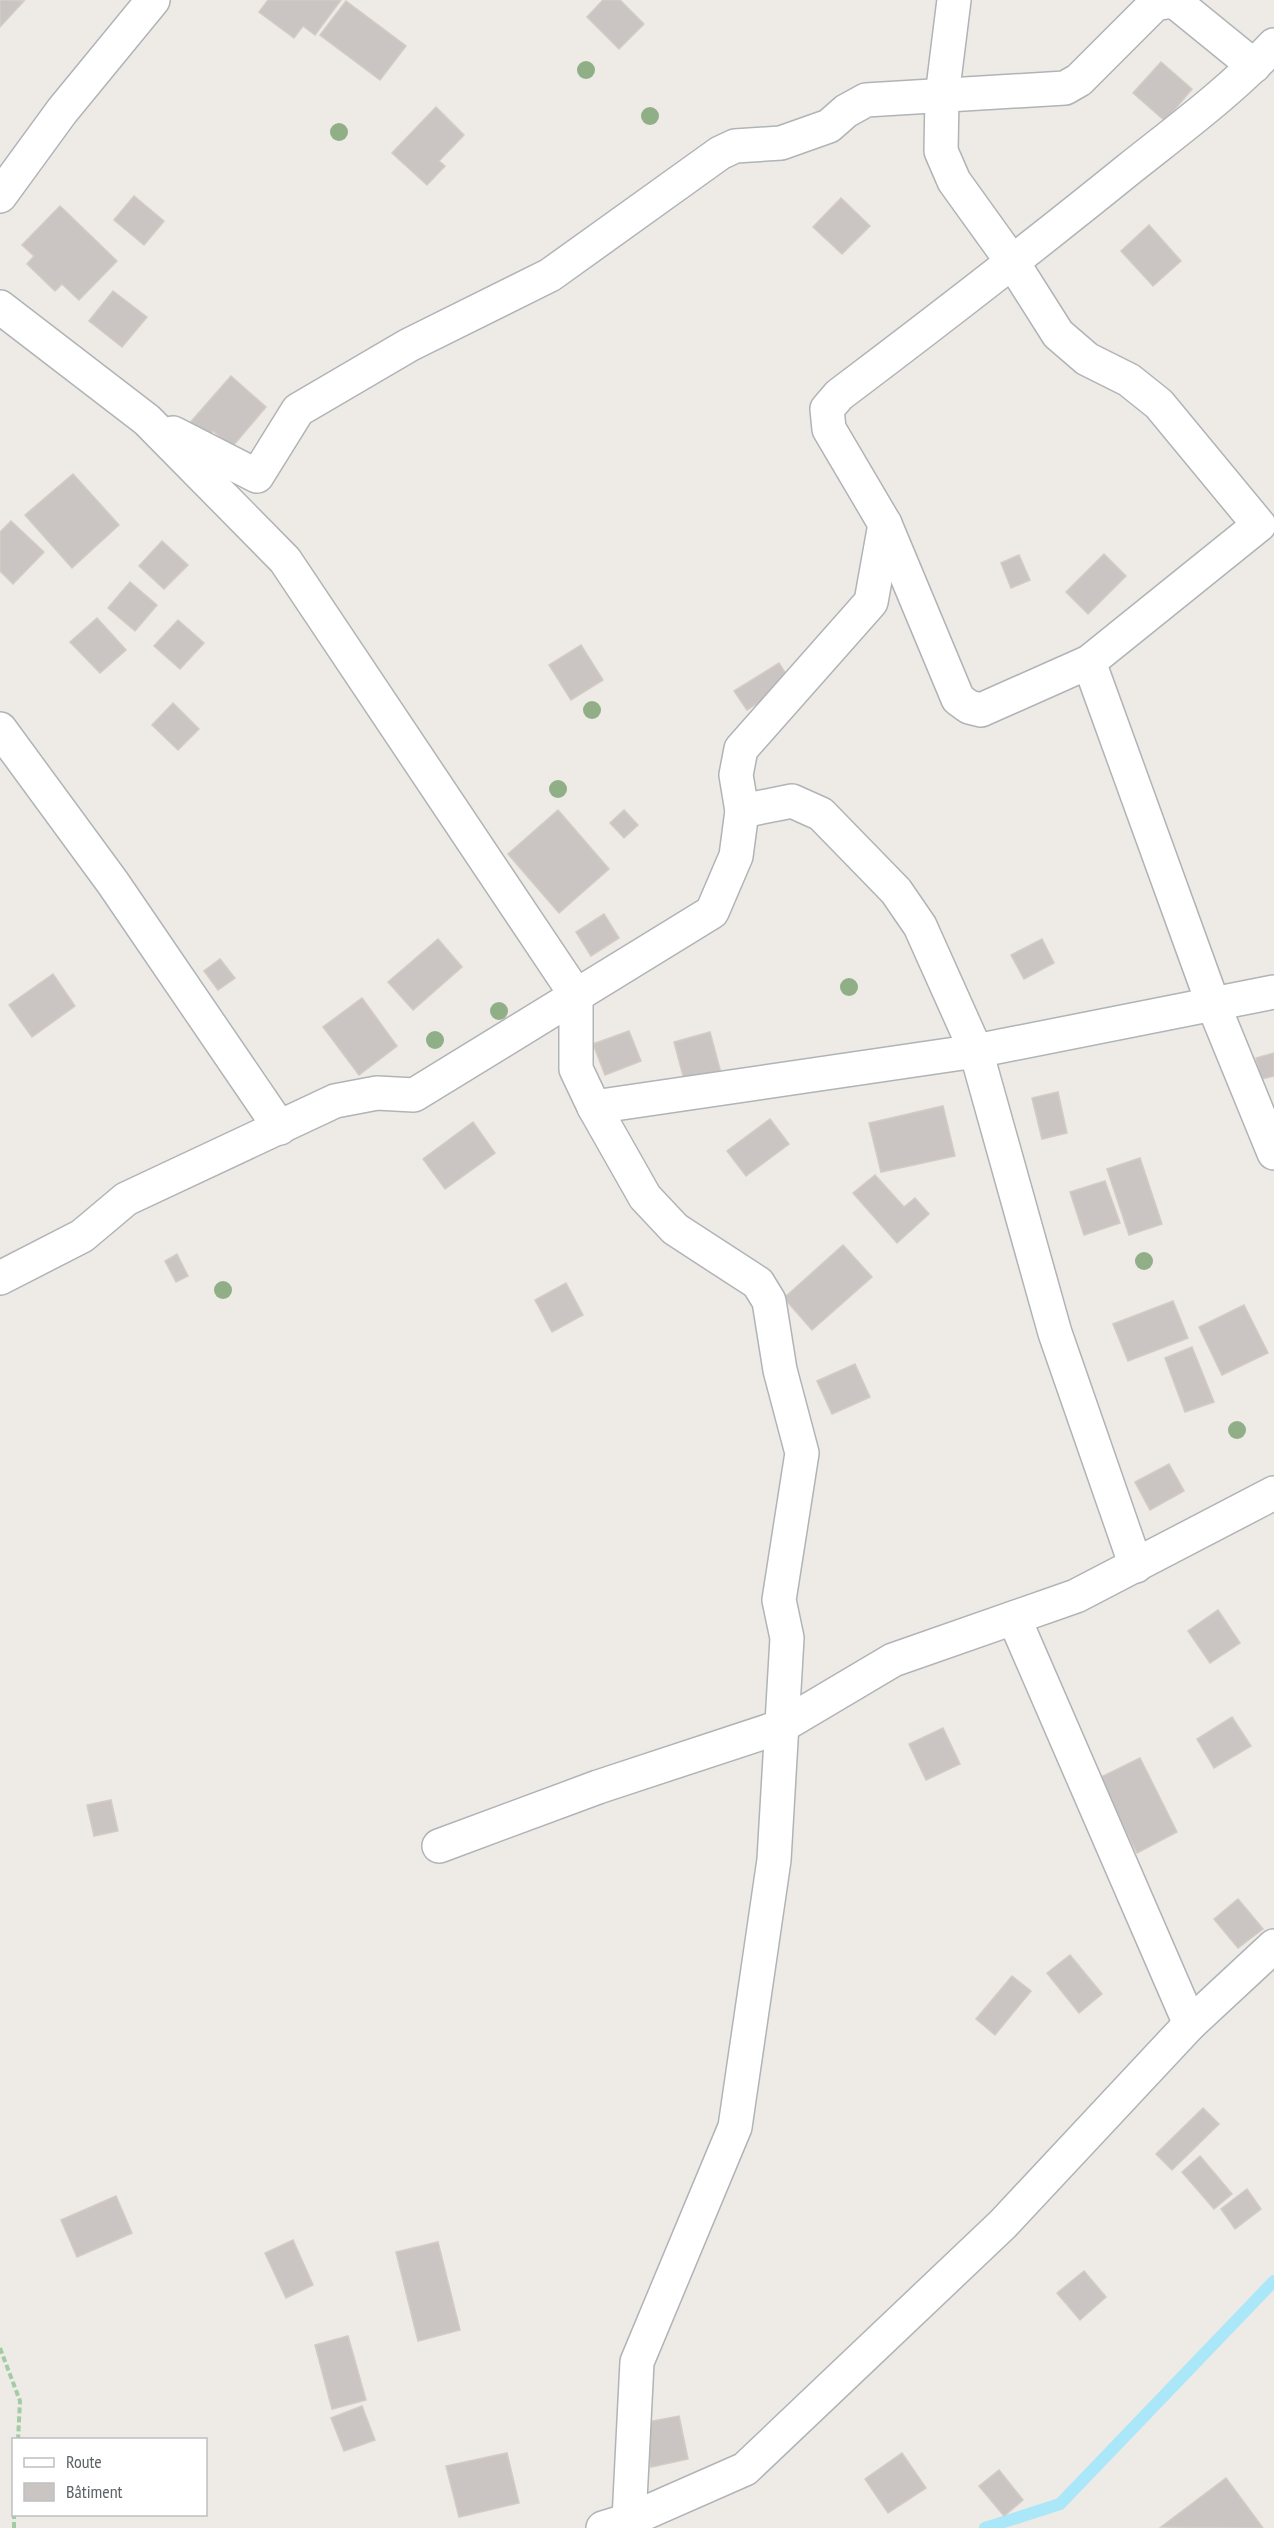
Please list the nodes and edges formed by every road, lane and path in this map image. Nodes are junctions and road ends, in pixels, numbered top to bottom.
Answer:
1 (153, 0) edge
2 (954, 0) edge
3 (1264, 56) edge
4 (942, 96) junction
5 (0, 196) edge
6 (1013, 263) junction
7 (0, 306) edge
8 (147, 420) junction
9 (885, 524) junction
10 (1089, 662) junction
11 (0, 729) edge
12 (742, 811) junction
13 (1274, 992) edge
14 (576, 995) junction
15 (1213, 1004) junction
16 (976, 1051) junction
17 (594, 1107) junction
18 (280, 1128) junction
19 (1274, 1153) edge
20 (0, 1278) edge
21 (1274, 1493) edge
22 (1136, 1566) junction
23 (1014, 1618) junction
24 (780, 1727) junction
25 (440, 1846) dead end
26 (1274, 1946) edge
27 (1190, 2024) junction
28 (0, 2348) edge
29 (18, 2438) edge
30 (616, 2524) edge

1 - 5 street
2 - 4 street
3 - 4 street
3 - 6 street
4 - 6 street
4 - 8 street
6 - 9 street
6 - 10 street
7 - 8 street
8 - 14 street
9 - 10 street
9 - 12 street
10 - 15 street
11 - 18 street
12 - 14 street
12 - 16 street
13 - 15 street
14 - 17 street
14 - 18 street
15 - 16 street
15 - 19 street
16 - 17 street
16 - 22 street
17 - 24 street
18 - 20 street
21 - 22 street
22 - 23 street
23 - 24 street
23 - 27 street
24 - 25 street
24 - 30 street
26 - 27 street
27 - 30 street
28 - 29 path

